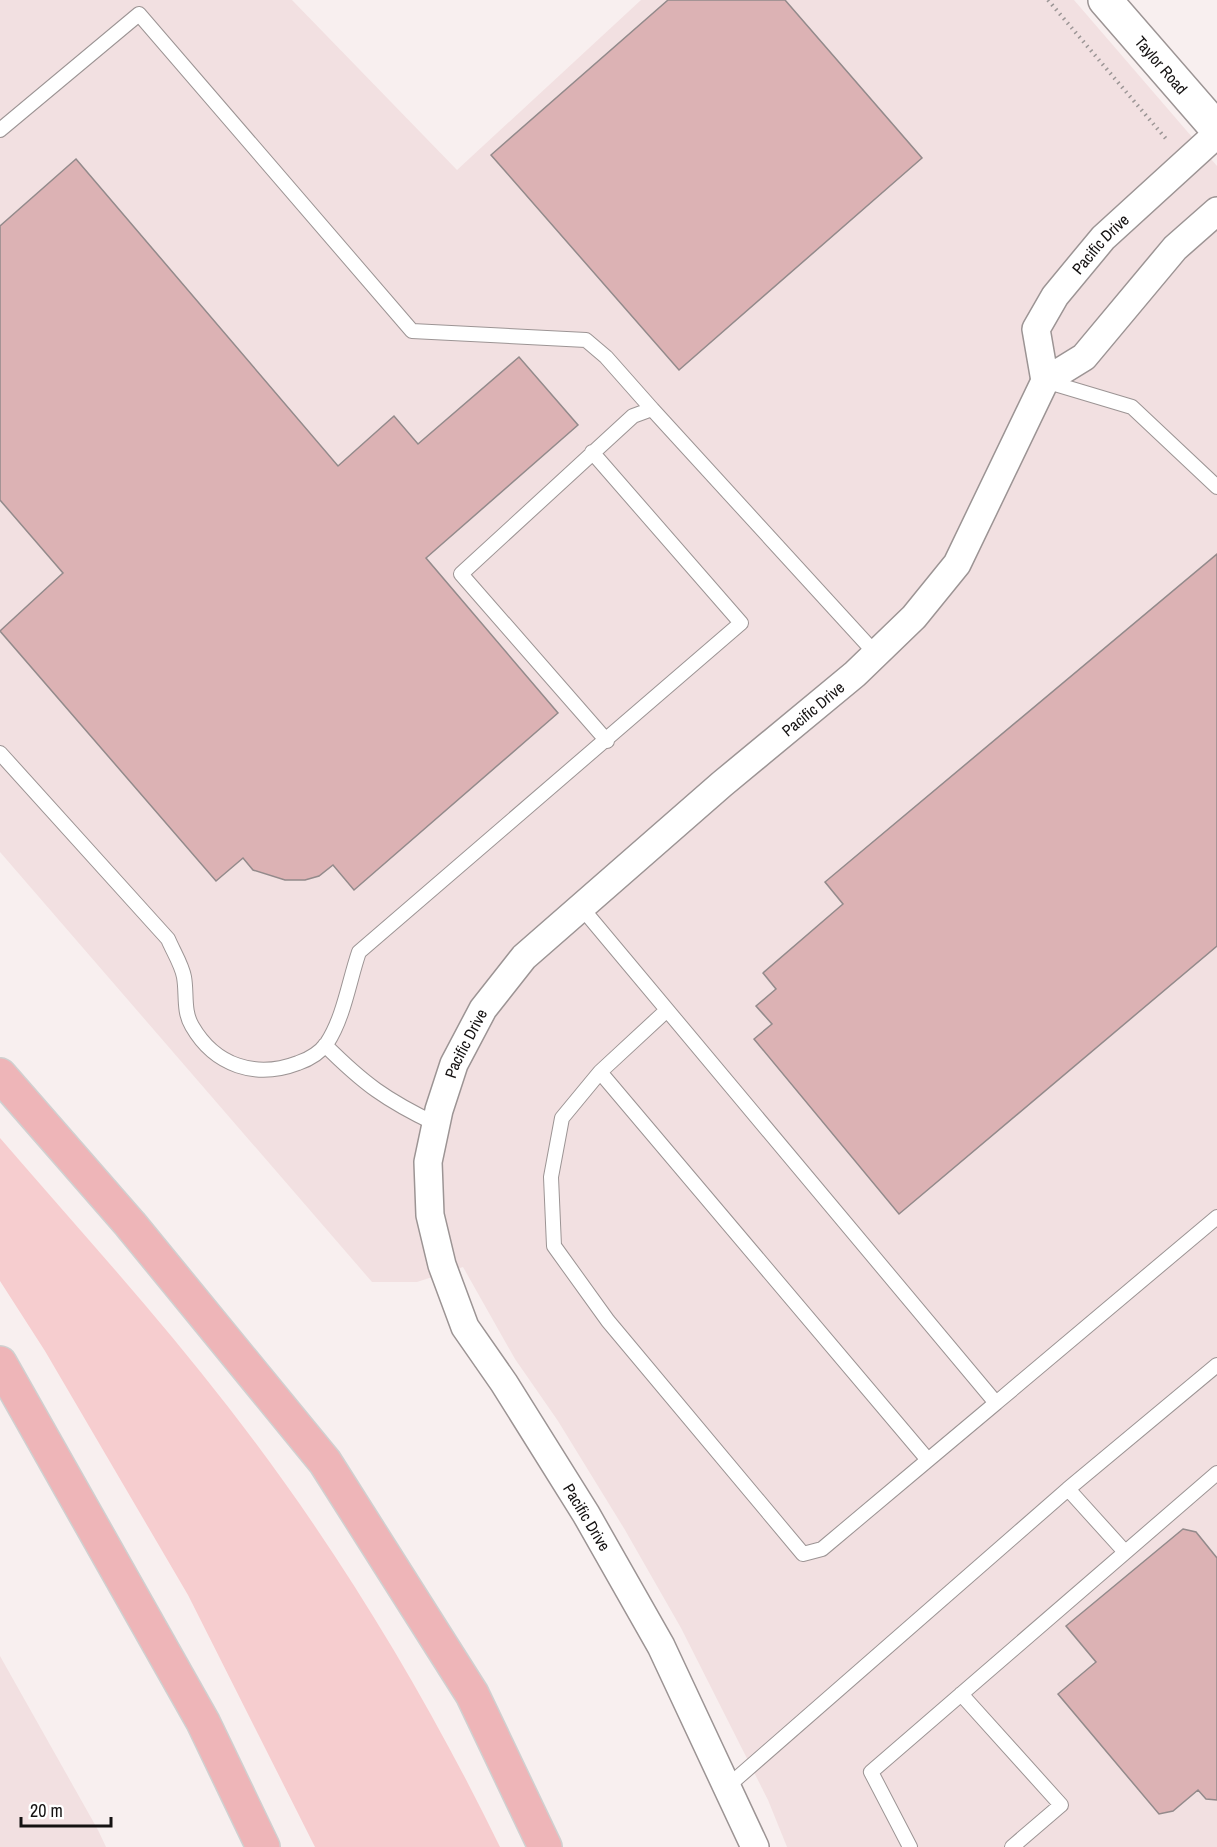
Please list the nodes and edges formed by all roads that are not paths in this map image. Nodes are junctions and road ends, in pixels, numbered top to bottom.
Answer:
1 (1105, 0) edge
2 (1217, 129) edge
3 (0, 130) edge
4 (1217, 134) edge
5 (1217, 211) edge
6 (1045, 381) junction
7 (652, 408) junction
8 (592, 452) junction
9 (1217, 487) edge
10 (876, 654) junction
11 (607, 741) junction
12 (0, 753) edge
13 (581, 907) junction
14 (667, 1010) junction
15 (325, 1045) junction
16 (600, 1072) junction
17 (0, 1075) edge
18 (436, 1124) junction
19 (1217, 1217) edge
20 (0, 1364) edge
21 (1217, 1365) edge
22 (996, 1403) junction
23 (928, 1460) junction
24 (1217, 1473) edge
25 (1068, 1489) junction
26 (1125, 1552) junction
27 (961, 1694) junction
28 (728, 1786) junction
29 (263, 1847) edge
30 (544, 1847) edge
31 (755, 1847) edge
32 (910, 1847) edge
33 (1012, 1847) edge

1 - 2 street, Taylor Road
3 - 7 lane
4 - 6 street, Pacific Drive
5 - 6 street
6 - 9 lane
6 - 10 street, Pacific Drive
7 - 8 lane
7 - 10 lane
8 - 11 lane
8 - 11 lane
10 - 13 street, Pacific Drive
11 - 15 lane
12 - 15 lane
13 - 14 lane
13 - 18 street, Pacific Drive
14 - 16 lane
14 - 22 lane
15 - 18 lane
16 - 23 lane
16 - 23 lane
17 - 30 highway
18 - 28 street, Pacific Drive
19 - 22 lane
20 - 29 highway
21 - 25 lane
22 - 23 lane
24 - 26 lane
25 - 26 lane
25 - 28 lane
26 - 27 lane
27 - 32 lane
27 - 33 lane
28 - 31 street, Pacific Drive

